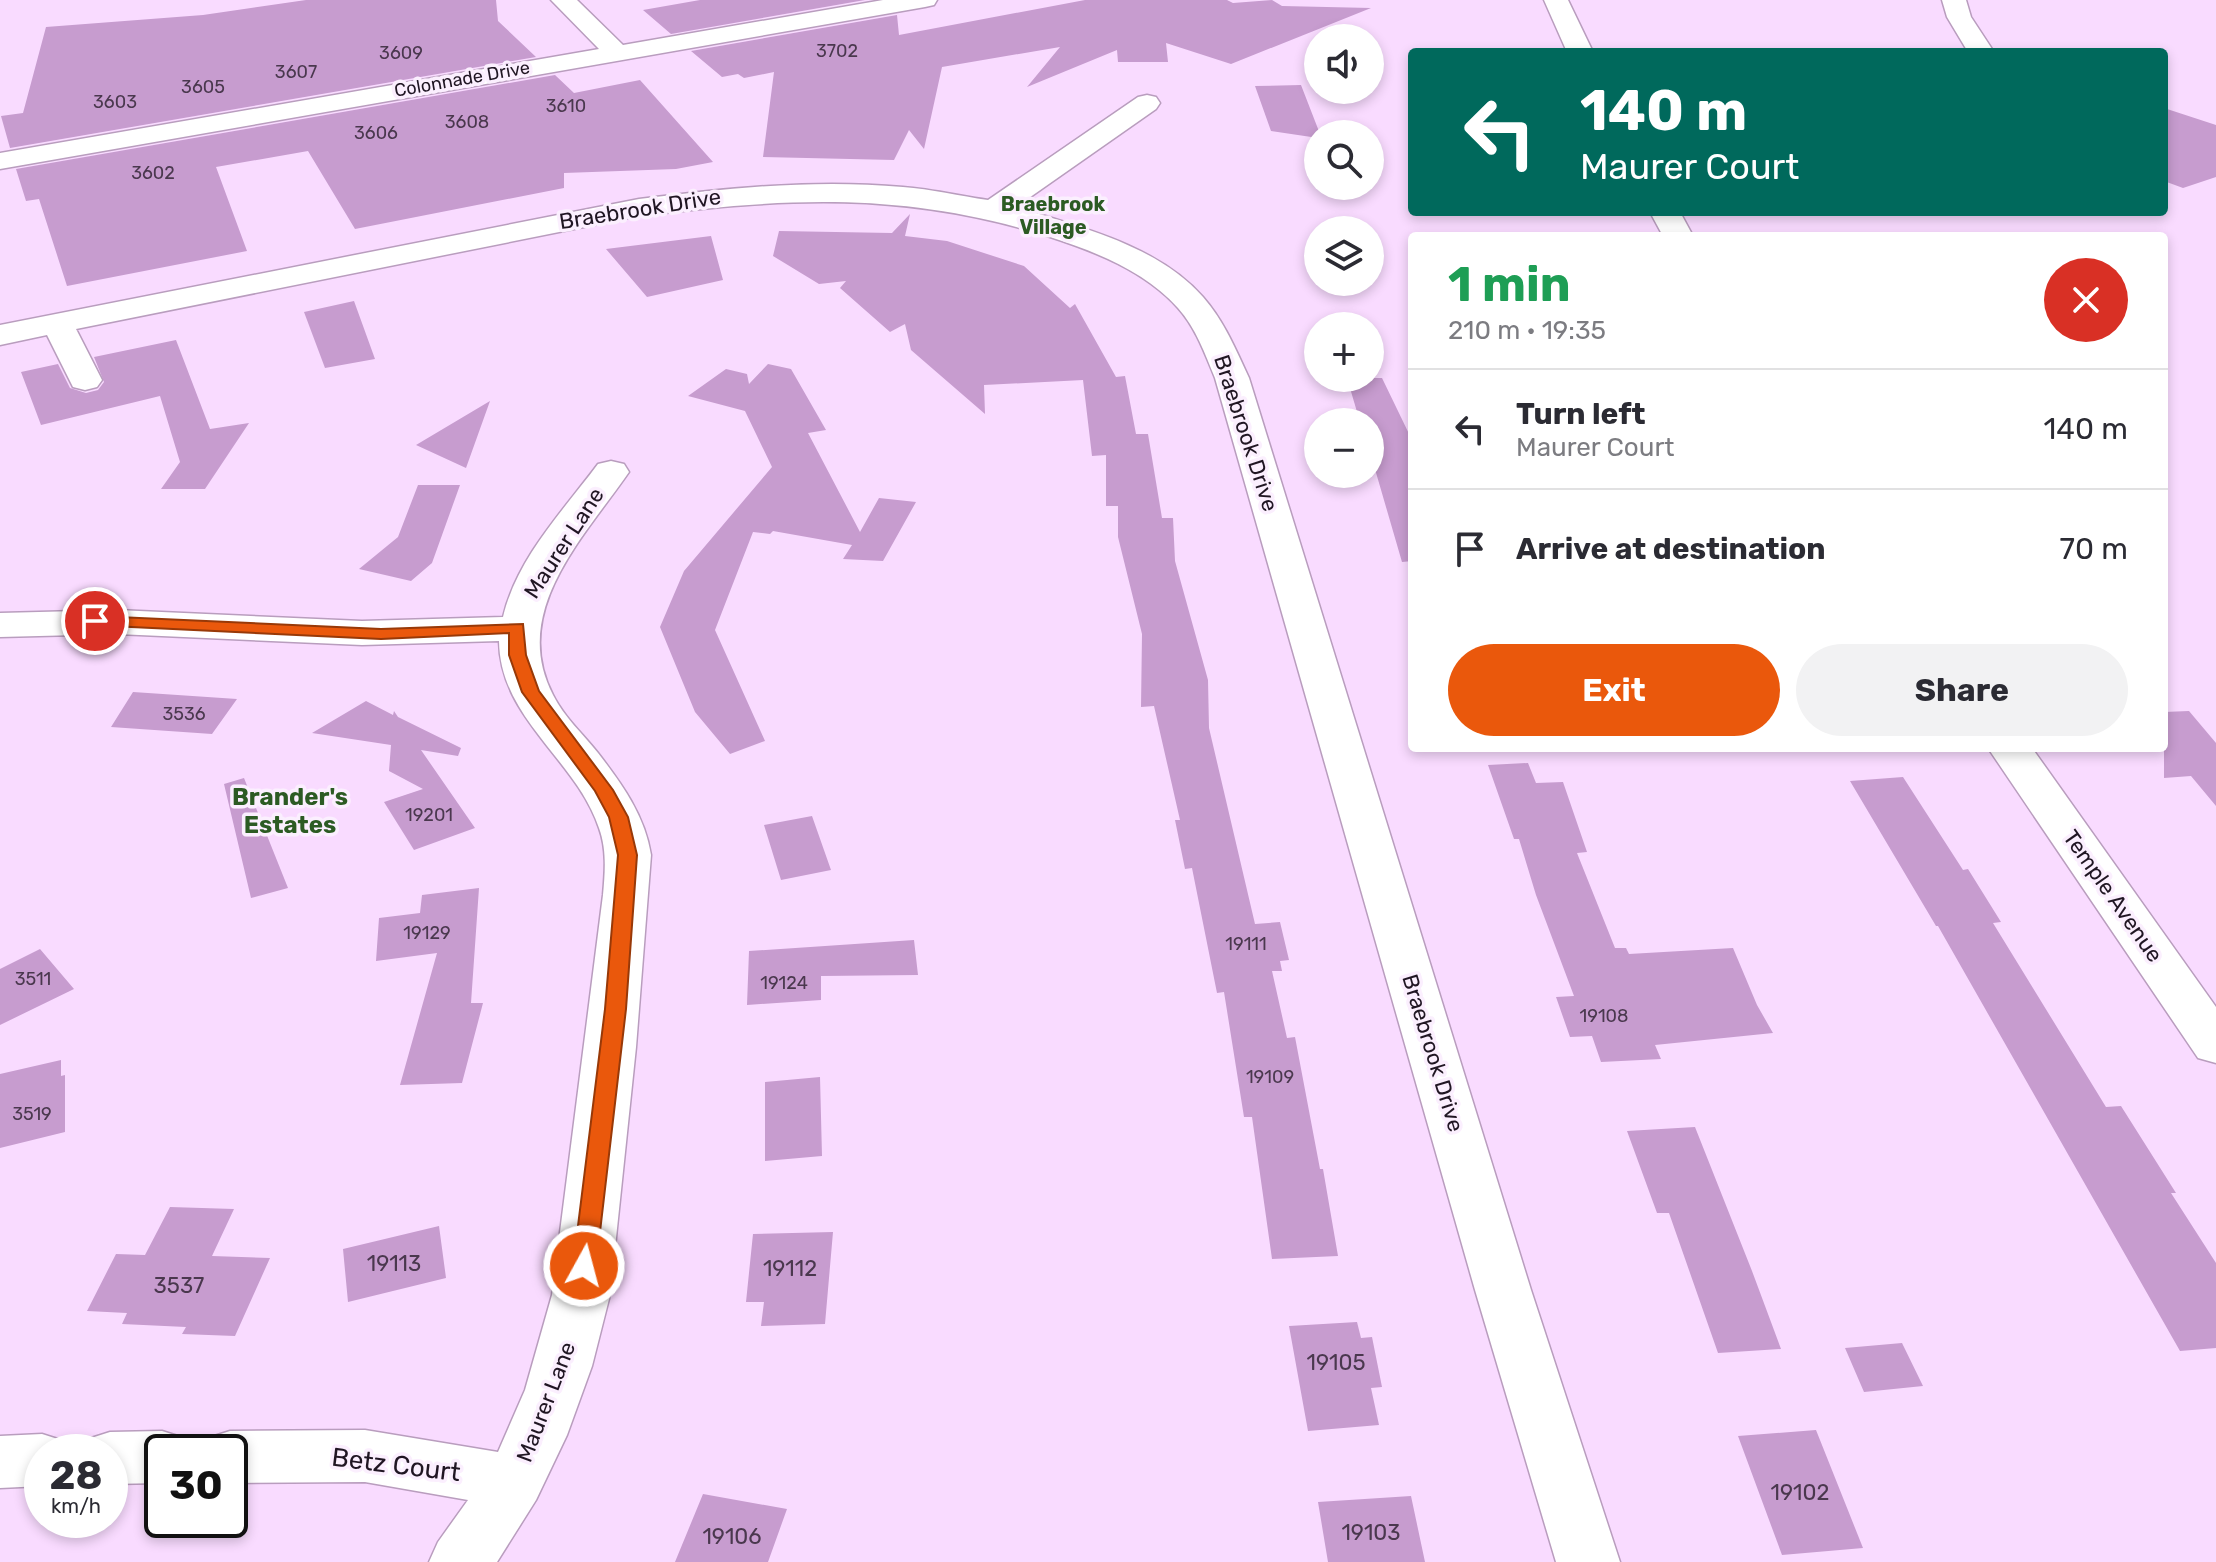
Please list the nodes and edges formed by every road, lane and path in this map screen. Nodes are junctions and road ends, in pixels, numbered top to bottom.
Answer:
1 (563, 0) edge
2 (925, 0) edge
3 (1556, 0) edge
4 (1954, 0) edge
5 (1578, 48) edge
6 (1978, 48) edge
7 (616, 52) junction
8 (1147, 103) dead end
9 (0, 161) edge
10 (993, 210) junction
11 (57, 323) junction
12 (0, 335) edge
13 (85, 380) dead end
14 (611, 472) dead end
15 (0, 625) edge
16 (517, 628) junction
17 (2013, 752) edge
18 (2216, 1045) edge
19 (248, 1457) edge
20 (24, 1461) edge
21 (0, 1462) edge
22 (514, 1481) junction
23 (461, 1562) edge
24 (1588, 1562) edge

1 - 7 street
2 - 7 street, Colonnade Drive
3 - 5 street
4 - 6 street
7 - 9 street, Colonnade Drive
8 - 10 street
10 - 11 street, Braebrook Drive
10 - 24 street, Braebrook Drive
11 - 12 street, Braebrook Drive
11 - 13 street
14 - 16 street, Maurer Lane
15 - 16 street
16 - 22 street, Maurer Lane
17 - 18 street, Temple Avenue
19 - 22 street, Betz Court
20 - 21 street
22 - 23 street, Maurer Lane

